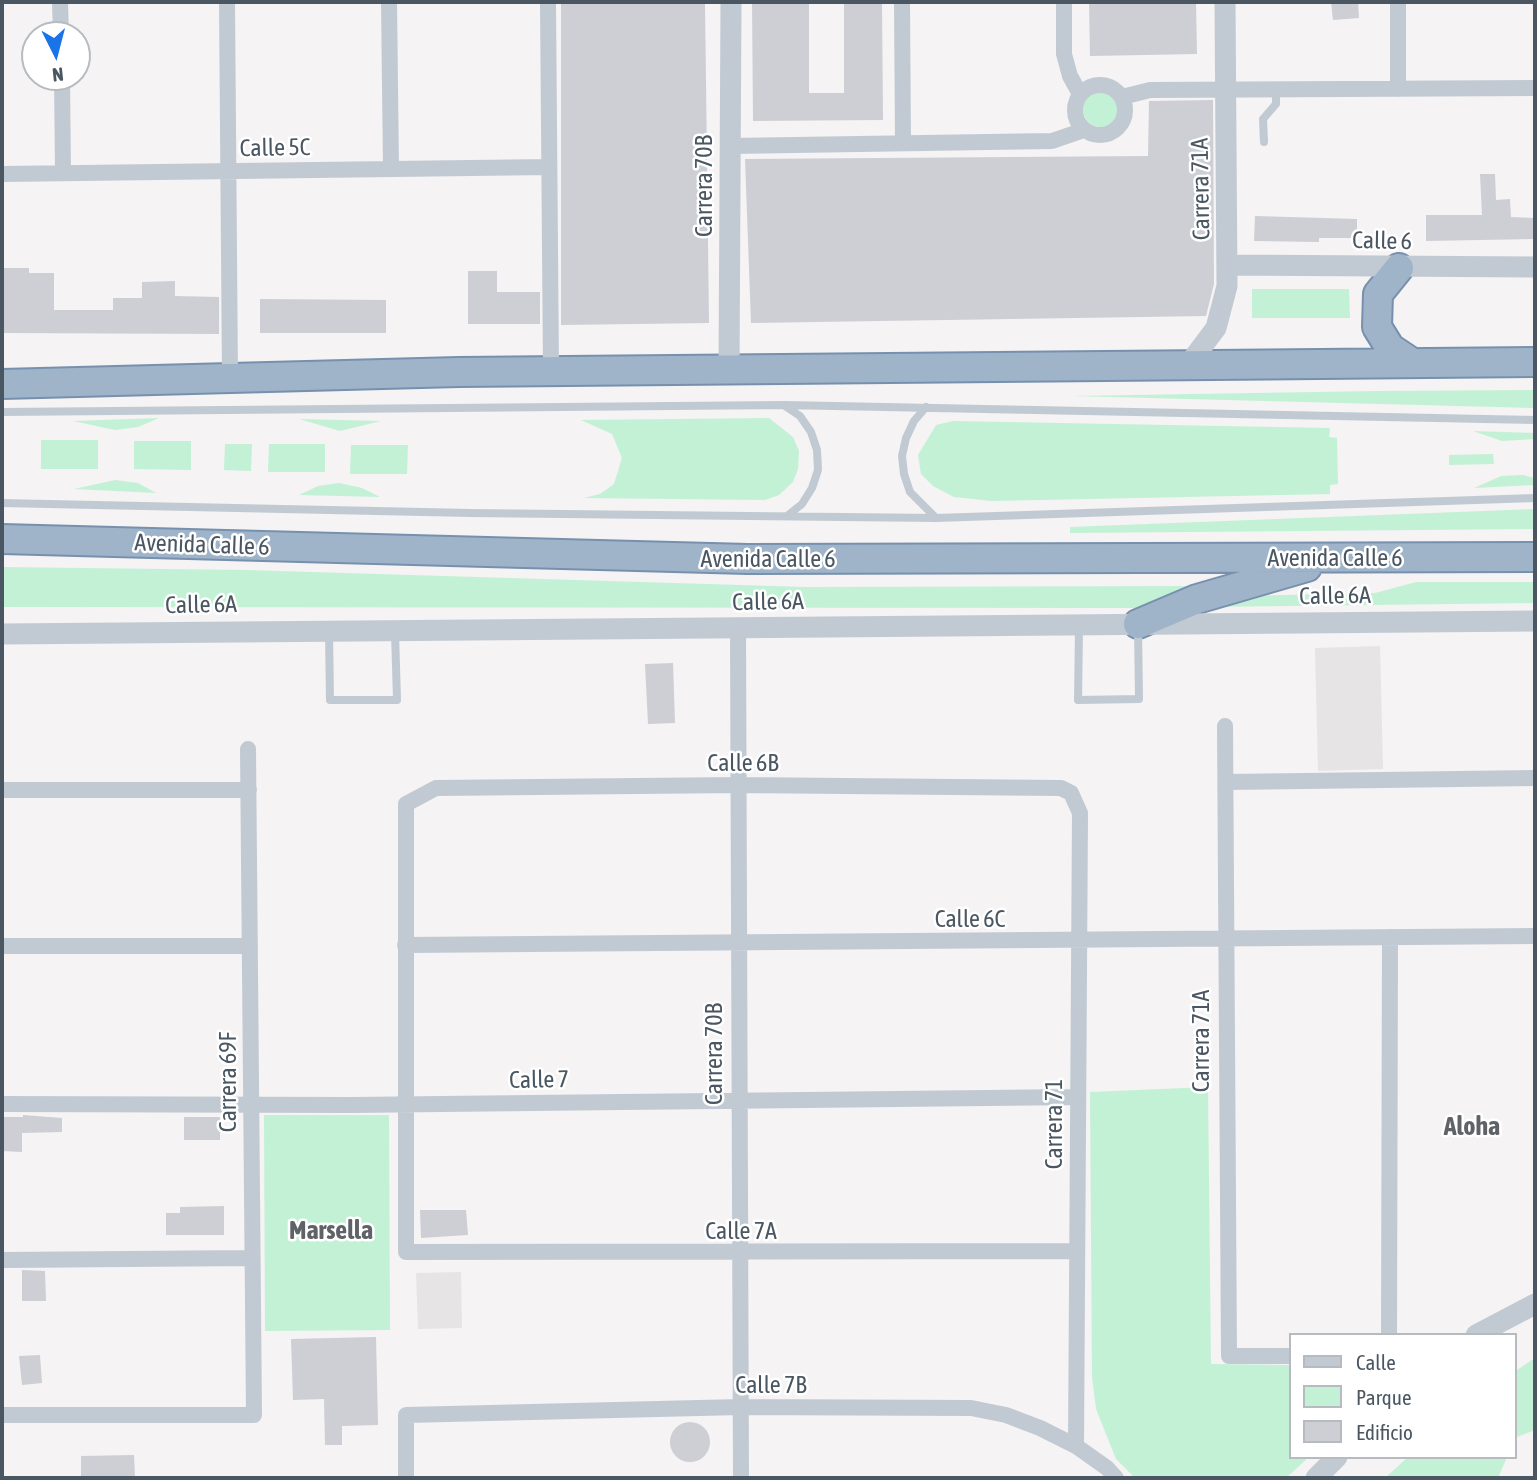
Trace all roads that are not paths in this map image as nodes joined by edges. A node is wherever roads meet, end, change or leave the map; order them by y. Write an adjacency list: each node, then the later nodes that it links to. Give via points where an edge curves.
1 (60, 2): 10 (street)
2 (227, 2): 24 (street)
3 (389, 2): 23 (street)
4 (548, 2): 22 (street)
5 (731, 2): 21 (street, Carrera 70B)
6 (902, 2): 20 (street)
7 (1064, 2): 16 (street, via 1064,54)
8 (1225, 2): 12 (street, Carrera 71A)
9 (1398, 2): 14 (street)
10 (61, 21)
11 (1535, 88): 14 (street)
12 (1226, 89): 13 (street); 17 (street, via 1150,90); 27 (street, Carrera 71A)
13 (1276, 89): 14 (street); 19 (lane, via 1276,104 1263,119)
14 (1398, 89)
15 (62, 91): 25 (street)
16 (1080, 94): 17 (street, via 1101,85 1110,86); 18 (street, via 1075,116)
17 (1122, 97): 18 (street, via 1125,111 1114,131 1098,135)
18 (1084, 130): 20 (street, via 1052,141)
19 (1264, 142)
20 (903, 143): 21 (street)
21 (730, 146): 33 (street, Carrera 70B)
22 (549, 167): 23 (street, Calle 5C); 34 (street)
23 (391, 169): 24 (street, Calle 5C)
24 (228, 171): 25 (street, Calle 5C); 35 (street)
25 (64, 173): 26 (street, Calle 5C)
26 (2, 174)
27 (1228, 265): 29 (street, Calle 6); 32 (street, Carrera 71A, via 1221,318)
28 (1535, 267): 29 (street, Calle 6)
29 (1399, 268): 30 (highway, via 1378,294 1377,327 1390,348)
30 (1411, 362): 31 (highway); 32 (highway)
31 (1535, 362)
32 (1189, 364): 33 (highway)
33 (729, 369): 34 (highway)
34 (551, 371): 35 (highway)
35 (230, 378): 36 (highway)
36 (2, 383)
37 (784, 405): 38 (lane); 39 (lane); 43 (lane, via 800,416 811,432 818,470 802,504)
38 (926, 407): 40 (lane); 44 (lane, via 905,438 903,465 910,492)
39 (2, 412)
40 (1535, 420)
41 (1535, 498): 44 (lane)
42 (2, 503): 43 (lane)
43 (787, 516): 44 (lane)
44 (936, 518)
45 (2, 539): 47 (highway, Avenida Calle 6, via 748,559)
46 (1535, 557): 47 (highway, Avenida Calle 6)
47 (1343, 558): 50 (highway, via 1223,590)
48 (1535, 621): 50 (street, Calle 6A)
49 (1079, 624): 50 (street, Calle 6A); 50 (lane, via 1078,699 1139,699); 52 (street, Calle 6A)
50 (1138, 624)
51 (394, 629): 52 (street, Calle 6A); 53 (street, Calle 6A); 53 (lane, via 397,700 330,700)
52 (738, 629): 59 (street, Carrera 70B)
53 (329, 630): 54 (street, Calle 6A)
54 (2, 634)
55 (1225, 726): 58 (street, Carrera 71A)
56 (248, 749): 61 (street, Carrera 69F)
57 (1535, 778): 58 (street)
58 (1227, 782): 65 (street, Carrera 71A)
59 (738, 785): 62 (street, Calle 6B, via 1061,788); 67 (street, Carrera 70B); 68 (street, Calle 6B, via 436,788 407,804)
60 (2, 790): 61 (street)
61 (249, 790): 70 (street, Carrera 69F)
62 (1077, 802): 66 (street, Carrera 71)
63 (1535, 936): 64 (street, Calle 6C)
64 (1390, 937): 65 (street, Calle 6C); 81 (street)
65 (1227, 939): 66 (street, Calle 6C); 83 (street, Carrera 71A, via 1229,1356)
66 (1077, 941): 67 (street, Calle 6C); 71 (street, Carrera 71)
67 (739, 943): 68 (street, Calle 6C); 72 (street, Carrera 70B)
68 (405, 945): 75 (street)
69 (2, 946): 70 (street)
70 (250, 946): 74 (street, Carrera 69F)
71 (1077, 1097): 72 (street, Calle 7); 76 (street, Carrera 71)
72 (740, 1101): 75 (street, Calle 7); 77 (street, Carrera 70B)
73 (2, 1104): 74 (street, Calle 7)
74 (251, 1105): 75 (street, Calle 7); 78 (street, Carrera 69F)
75 (406, 1105): 77 (street, Calle 7A, via 406,1252)
76 (1077, 1251): 77 (street, Calle 7A); 86 (street, Carrera 71)
77 (741, 1254): 84 (street, Carrera 70B)
78 (253, 1258): 79 (street); 85 (street, Carrera 69F, via 254,1415)
79 (2, 1260)
80 (1535, 1304): 82 (street)
81 (1389, 1333)
82 (1480, 1333)
83 (1288, 1356)
84 (741, 1407): 86 (street, Calle 7B, via 971,1408 1006,1415); 89 (street, Calle 7B, via 406,1415); 90 (street, Carrera 70B)
85 (2, 1415)
86 (1076, 1447): 88 (street, Calle 7B)
87 (1336, 1459): 91 (street)
88 (1107, 1475)
89 (407, 1478)
90 (741, 1478)
91 (1316, 1478)

